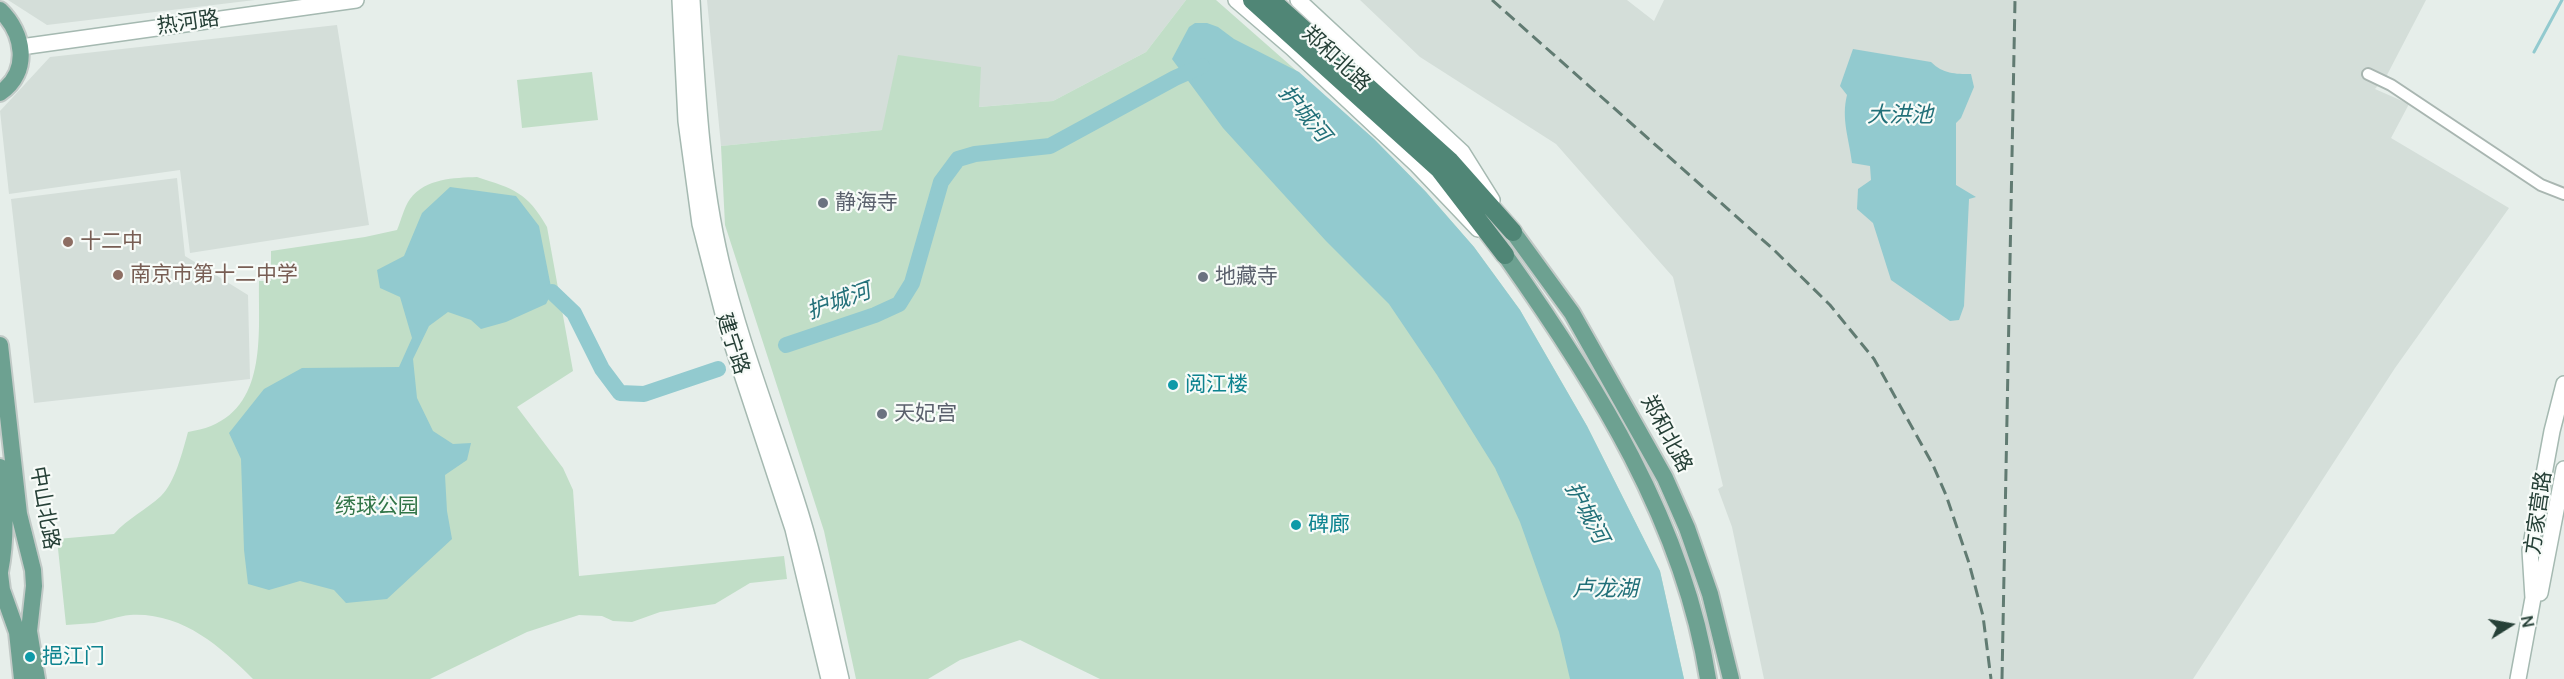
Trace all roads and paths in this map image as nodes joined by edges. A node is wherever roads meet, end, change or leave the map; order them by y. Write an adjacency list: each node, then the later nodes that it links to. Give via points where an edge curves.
1 (356, 0): 9 (main road, 热河路)
2 (680, 0): 22 (main road, 建宁路, via 687,121 700,224 727,329 793,529)
3 (692, 0): 23 (main road, 建宁路, via 699,120 719,252 802,517)
4 (1236, 0): 14 (main road, 郑和北路, via 1417,165)
5 (1252, 0): 14 (highway, 郑和北路, via 1439,169)
6 (1271, 0): 13 (highway, 郑和北路, via 1450,161)
7 (1298, 0): 13 (main road, 郑和北路, via 1461,152)
8 (0, 10): 9 (main road, via 14,26)
9 (21, 46): 11 (main road, via 14,77)
10 (2368, 74): 12 (street, via 2391,85 2541,185)
11 (0, 93)
12 (2564, 194)
13 (1513, 232): 25 (main road, 郑和北路, via 1572,313 1665,478 1710,594)
14 (1505, 255): 24 (main road, 郑和北路, via 1554,324 1648,490 1689,600)
15 (0, 345): 21 (main road, 中山北路, via 19,514 33,570 29,631)
16 (2564, 384): 26 (main road, 方家营路, via 2530,550 2533,598)
17 (0, 466): 19 (main road, 中山北路, via 6,516)
18 (2564, 469): 27 (main road, 方家营路)
19 (0, 573): 20 (main road, 中山北路, via 17,632)
20 (22, 679)
21 (37, 679)
22 (829, 679)
23 (841, 679)
24 (1708, 679)
25 (1731, 679)
26 (2518, 679)
27 (2525, 679)

